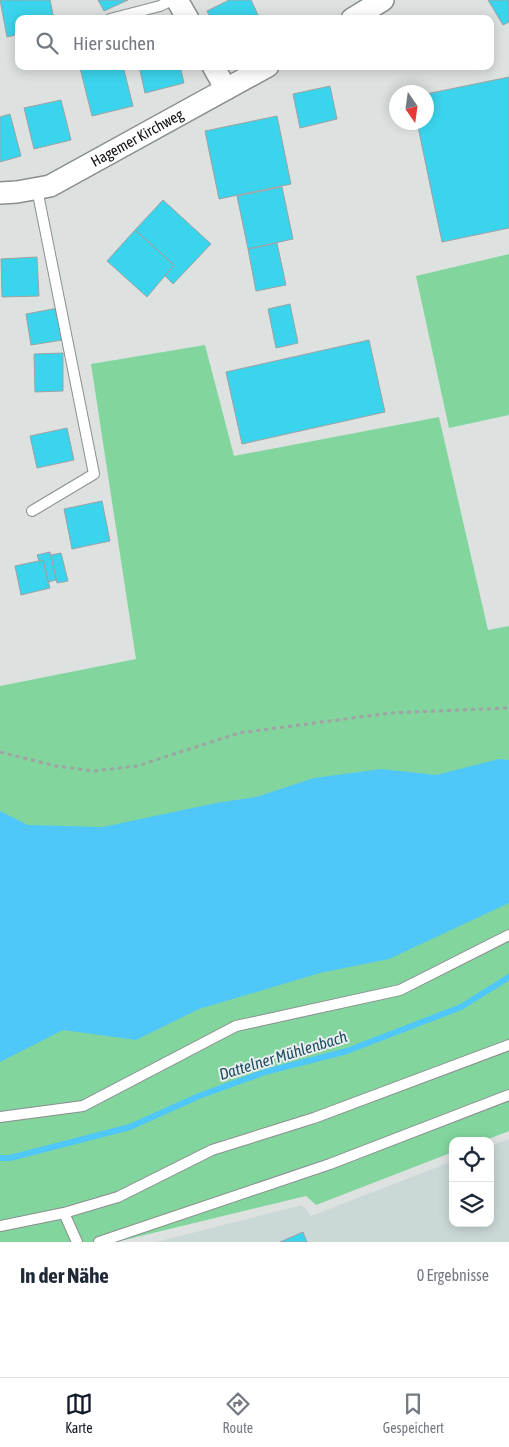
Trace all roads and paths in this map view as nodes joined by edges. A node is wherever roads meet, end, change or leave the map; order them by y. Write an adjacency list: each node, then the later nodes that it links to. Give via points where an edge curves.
1 (172, 0): 4 (lane)
2 (177, 0): 5 (street)
3 (383, 0): 6 (street)
4 (125, 15)
5 (186, 15)
6 (359, 15)
7 (216, 70): 9 (street)
8 (261, 70): 9 (street, Hagemer Kirchweg)
9 (226, 89): 10 (street, Hagemer Kirchweg, via 83,169)
10 (37, 189): 11 (street, Hagemer Kirchweg); 12 (lane, via 94,474)
11 (0, 193)
12 (32, 511)
13 (509, 708): 14 (path, via 390,713 238,733 137,766 94,771 56,766)
14 (0, 752)
15 (509, 935): 18 (lane, via 400,990 236,1026 83,1106)
16 (509, 1045): 19 (lane, via 314,1118 212,1150 118,1196)
17 (509, 1095): 22 (lane, via 330,1164)
18 (0, 1117)
19 (64, 1213): 20 (lane); 21 (lane)
20 (0, 1226)
21 (77, 1242)
22 (99, 1242)

